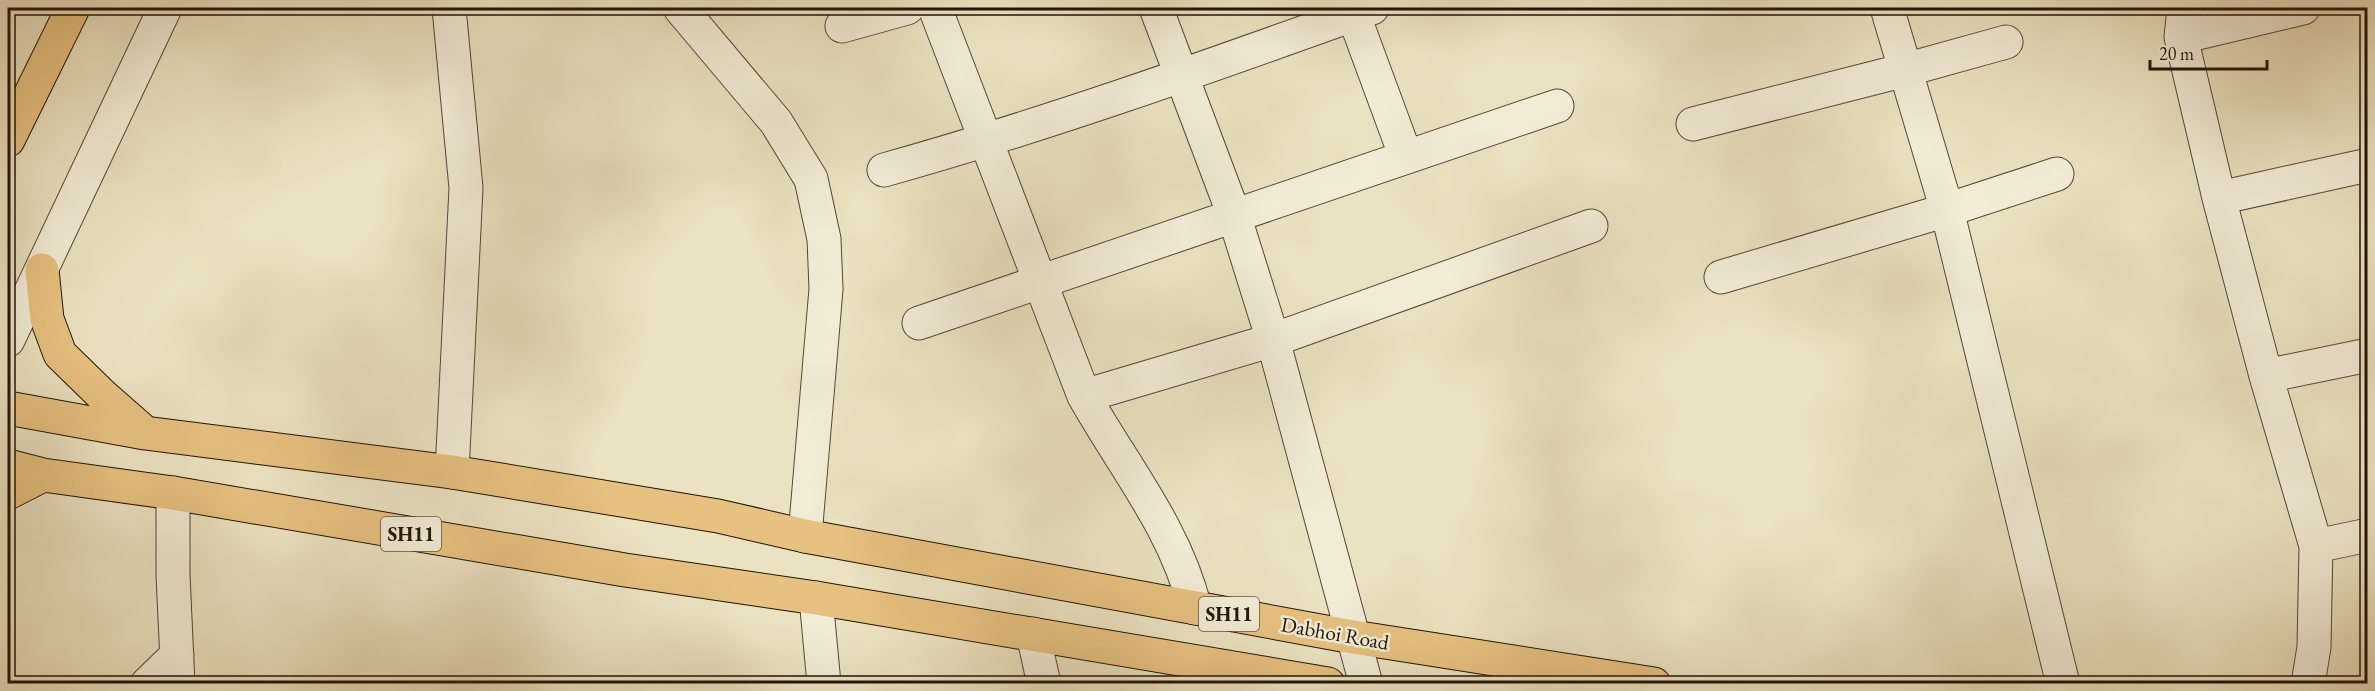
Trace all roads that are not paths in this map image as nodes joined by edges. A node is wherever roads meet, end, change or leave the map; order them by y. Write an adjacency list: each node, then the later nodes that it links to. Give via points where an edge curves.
1 (73, 8): 18 (main road)
2 (165, 8): 28 (street)
3 (449, 8): 40 (street, via 466,188)
4 (680, 8): 45 (street, via 776,122 811,179 824,238 826,289)
5 (907, 8): 12 (street)
6 (935, 8): 19 (street)
7 (1156, 8): 15 (street)
8 (1887, 8): 14 (street)
9 (2303, 8): 11 (street)
10 (1359, 10): 15 (street); 20 (street)
11 (2183, 22): 24 (street)
12 (842, 26)
13 (2006, 42): 14 (street)
14 (1905, 70): 17 (street); 25 (street)
15 (1182, 76): 19 (street); 26 (street)
16 (1557, 106): 20 (street)
17 (1693, 124)
18 (8, 140)
19 (987, 142): 22 (street); 30 (street)
20 (1406, 157): 26 (street)
21 (2367, 165): 24 (street)
22 (884, 170)
23 (2057, 174): 25 (street)
24 (2218, 198): 35 (street)
25 (1947, 210): 29 (street); 58 (street)
26 (1234, 215): 30 (street); 33 (street)
27 (1591, 226): 33 (street)
28 (42, 270): 32 (street); 38 (main road, via 46,319 60,354)
29 (1721, 277)
30 (1040, 283): 31 (street); 36 (street)
31 (920, 323)
32 (8, 340)
33 (1273, 340): 36 (street); 50 (street)
34 (2367, 355): 35 (street)
35 (2266, 376): 46 (street)
36 (1084, 396): 48 (street, via 1172,541 1188,577)
37 (8, 408): 38 (main road, SH11)
38 (145, 433): 40 (main road, SH11)
39 (8, 466): 41 (main road, SH11)
40 (452, 472): 45 (main road, SH11, via 718,516)
41 (43, 475): 42 (main road); 43 (main road, SH11)
42 (8, 493)
43 (173, 493): 47 (main road, SH11, via 625,570); 51 (street)
44 (2367, 535): 46 (street)
45 (805, 536): 48 (main road, Dabhoi Road / SH11)
46 (2316, 546): 59 (street, via 2314,647)
47 (816, 598): 49 (main road, SH11); 53 (street)
48 (1195, 608): 50 (main road, Dabhoi Road / SH11)
49 (1033, 634): 54 (street); 55 (main road, SH11)
50 (1353, 638): 56 (street); 57 (main road, Dabhoi Road / SH11)
51 (177, 669): 52 (street)
52 (147, 684)
53 (824, 684)
54 (1044, 684)
55 (1328, 684)
56 (1366, 684)
57 (1654, 684)
58 (2063, 684)
59 (2308, 684)

